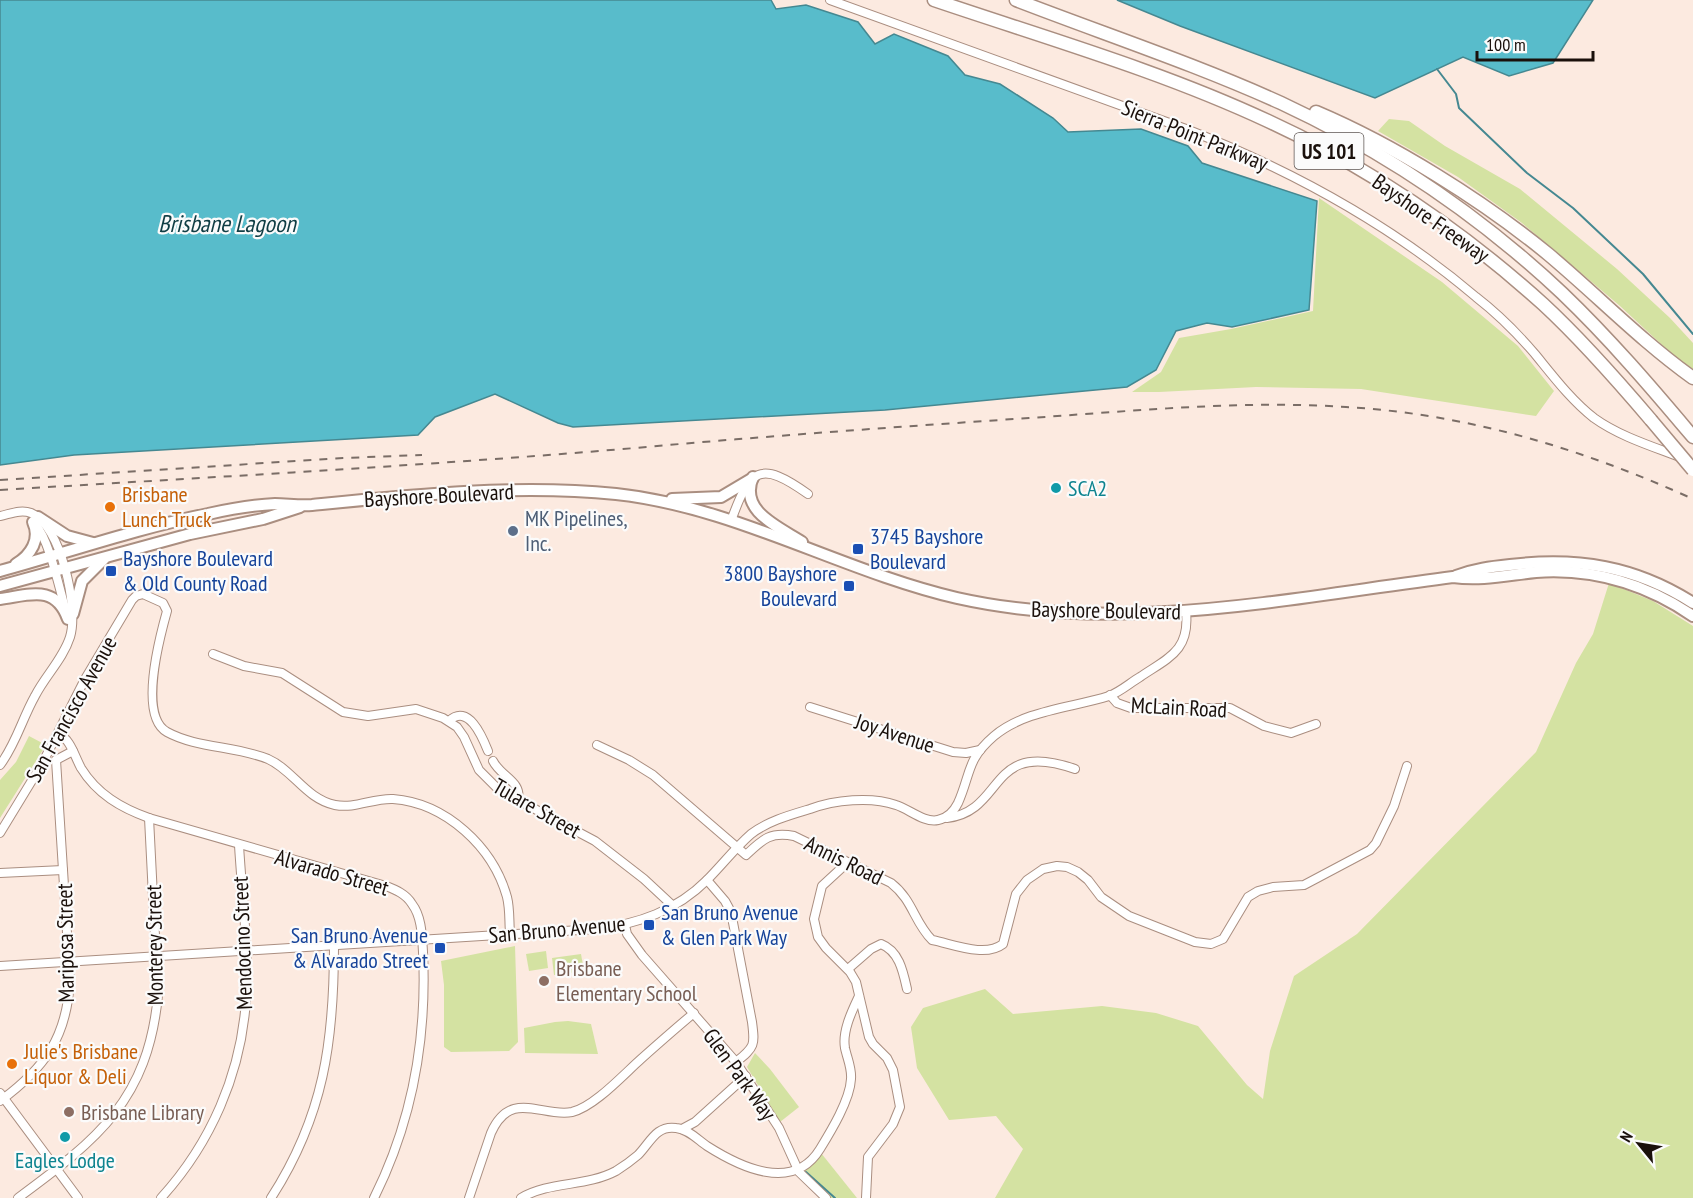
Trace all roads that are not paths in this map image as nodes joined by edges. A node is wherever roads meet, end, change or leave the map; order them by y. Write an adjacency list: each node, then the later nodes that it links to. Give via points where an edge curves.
1 (830, 0): 7 (street, Sierra Point Parkway, via 1224,143 1291,174 1391,233 1459,282 1510,326 1572,398 1598,421)
2 (934, 0): 8 (highway, Bayshore Freeway / US 101, bridge, via 1204,94 1297,135 1355,166 1441,222 1520,284 1584,345)
3 (1016, 0): 4 (highway, Bayshore Freeway / US 101)
4 (1252, 90): 5 (highway, via 1294,103 1369,136 1463,193 1547,253 1637,335); 6 (highway, Bayshore Freeway / US 101, via 1372,151 1484,227 1586,316)
5 (1693, 378)
6 (1693, 437)
7 (1693, 462)
8 (1693, 470)
9 (753, 477): 10 (street, via 775,474); 11 (main road, via 721,497); 15 (street, via 744,488); 17 (main road, via 749,498 756,511)
10 (808, 494)
11 (651, 499): 12 (main road, Bayshore Boulevard, via 520,490); 15 (main road, Bayshore Boulevard)
12 (306, 506): 16 (main road, Bayshore Boulevard, via 260,505 211,513); 19 (main road, Bayshore Boulevard)
13 (0, 516): 14 (street, via 13,513)
14 (35, 519): 16 (main road, via 67,536); 18 (street); 20 (main road, via 31,551)
15 (731, 520): 17 (main road, Bayshore Boulevard)
16 (94, 543): 18 (main road, Bayshore Boulevard)
17 (820, 553): 26 (main road, Bayshore Boulevard, via 916,587 1012,608 1094,615)
18 (55, 556): 20 (main road, Bayshore Boulevard); 21 (street)
19 (106, 557): 21 (main road, Bayshore Boulevard); 28 (main road, via 82,580)
20 (4, 569)
21 (59, 570): 23 (main road, Bayshore Boulevard); 28 (street)
22 (1453, 577): 25 (main road, Bayshore Boulevard, via 1477,569 1527,563 1584,562 1632,573); 26 (main road, Bayshore Boulevard); 27 (main road, Bayshore Boulevard, via 1478,579 1553,572 1596,575 1645,589)
23 (0, 586)
24 (0, 599): 28 (main road, via 51,596)
25 (1693, 603)
26 (1186, 612): 30 (street, via 1186,633 1174,652 1162,664)
27 (1693, 616)
28 (70, 617): 42 (street, via 70,636 63,652 34,696)
29 (213, 654): 32 (street, via 244,666 282,673 343,712 368,716 416,709)
30 (1110, 695): 33 (street, McLain Road, via 1117,703 1131,708 1230,708 1264,726 1291,733); 36 (street, via 1017,722)
31 (810, 706): 36 (street, Joy Avenue, via 952,752)
32 (449, 721): 38 (street, via 459,715 466,717); 45 (street, Tulare Street, via 464,737 479,770 499,790)
33 (1316, 724)
34 (58, 733): 37 (street, Alvarado Street, via 67,739); 39 (street, San Francisco Avenue); 57 (street, San Francisco Avenue, via 132,600 145,594 167,608 153,669 155,717 162,728 271,761 327,803 347,806 394,799 442,814 484,850 507,896)
35 (597, 745): 50 (street, via 653,775)
36 (980, 750): 47 (street, via 969,765 955,809)
37 (73, 751): 40 (street); 46 (street, Alvarado Street, via 98,790 120,806)
38 (488, 751)
39 (46, 755): 40 (street); 48 (street, San Francisco Avenue)
40 (56, 760): 52 (street, Mariposa Street)
41 (493, 761): 45 (street, via 497,770 517,786)
42 (0, 765)
43 (1407, 766): 51 (street, Annis Road, via 1394,806 1370,850 1304,885 1258,891 1248,897 1223,939 1211,944 1195,942 1130,916 1101,897 1078,872 1057,866 1043,869 1021,887 1003,944 996,949 986,951 932,940 901,891 885,879)
44 (1075, 769): 47 (street, via 1045,762 1022,762 999,778 971,811)
45 (518, 800): 55 (street, Tulare Street, via 595,841)
46 (149, 818): 49 (street, Alvarado Street); 61 (street, Monterey Street)
47 (945, 818): 50 (street, San Bruno Avenue, via 930,821 900,806 881,802 825,805 761,828)
48 (0, 833)
49 (239, 845): 58 (street, Alvarado Street, via 402,893 416,908); 60 (street, Mendocino Street)
50 (736, 848): 51 (street, Annis Road, via 746,855 769,836 780,833); 54 (street, San Bruno Avenue)
51 (847, 863): 64 (street, via 822,885 814,920 818,937)
52 (63, 870): 53 (street); 62 (street, Mariposa Street)
53 (0, 873)
54 (707, 880): 55 (street, San Bruno Avenue); 68 (street, via 731,912 755,1040)
55 (672, 906): 56 (street, San Bruno Avenue, via 646,920)
56 (625, 925): 57 (street, San Bruno Avenue); 67 (street, Glen Park Way, via 636,947)
57 (510, 933): 58 (street, San Bruno Avenue)
58 (422, 939): 59 (street, San Bruno Avenue); 78 (street, Alvarado Street, via 423,1016 414,1080 400,1133)
59 (334, 946): 60 (street, San Bruno Avenue); 77 (street, via 333,1015 322,1083 302,1141)
60 (245, 950): 61 (street, San Bruno Avenue); 76 (street, Mendocino Street, via 244,1023 231,1080 201,1145)
61 (158, 956): 62 (street, San Bruno Avenue); 73 (street, Monterey Street, via 156,1013 138,1077 103,1129)
62 (69, 961): 63 (street, San Bruno Avenue); 70 (street, Mariposa Street, via 67,1011 53,1048 38,1068)
63 (0, 966)
64 (848, 969): 65 (street, via 881,944 897,958); 66 (street)
65 (907, 988)
66 (860, 996): 72 (street, via 844,1038 851,1072 848,1095 818,1151); 82 (street, via 869,1037 893,1070 900,1107 893,1124 867,1157)
67 (694, 1012): 68 (street, Glen Park Way); 79 (street, via 579,1109 563,1113 528,1107 504,1115 491,1133)
68 (736, 1062): 69 (street, Glen Park Way)
69 (746, 1076): 71 (street); 72 (street, Glen Park Way, via 779,1128)
70 (1, 1097): 73 (street)
71 (682, 1129): 72 (street, via 747,1167 770,1173); 80 (street, via 668,1128 657,1133 634,1158 609,1174 540,1189)
72 (797, 1169): 81 (street, Glen Park Way)
73 (57, 1170): 74 (street, Monterey Street); 75 (street)
74 (18, 1198)
75 (78, 1198)
76 (161, 1198)
77 (271, 1198)
78 (374, 1198)
79 (469, 1198)
80 (520, 1198)
81 (826, 1198)
82 (866, 1198)

